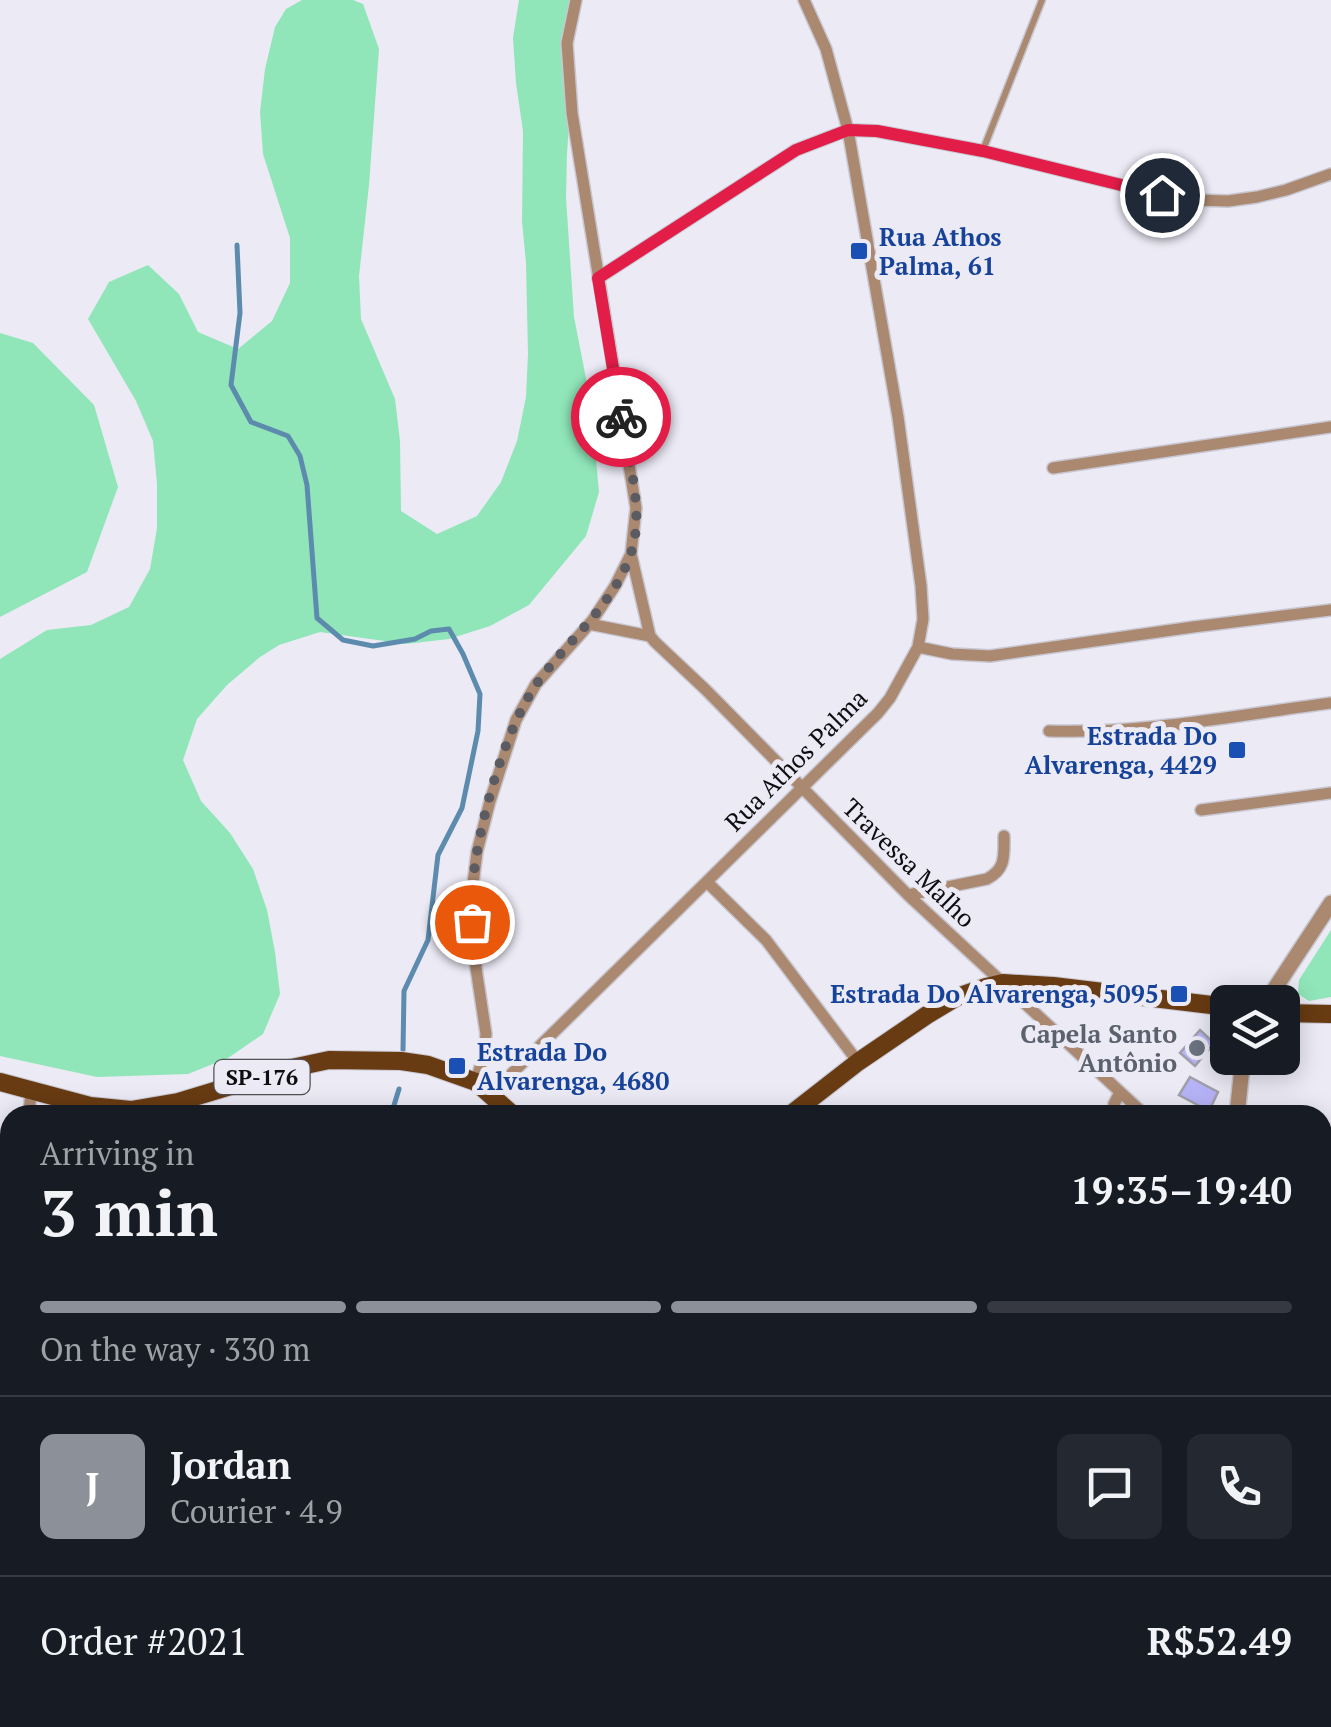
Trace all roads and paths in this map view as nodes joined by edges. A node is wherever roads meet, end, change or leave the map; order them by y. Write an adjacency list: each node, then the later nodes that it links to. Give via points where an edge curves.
1 (576, 0): 7 (street, via 567,43 572,113)
2 (804, 0): 4 (street, Rua Athos Palma, via 826,48)
3 (1042, 0): 5 (lane)
4 (848, 130): 5 (street); 7 (street, via 796,150); 14 (street, Rua Athos Palma, via 906,474 923,619)
5 (983, 151): 6 (street, via 1196,200 1257,197)
6 (1331, 174)
7 (598, 278): 10 (street, via 636,508)
8 (1331, 427): 9 (street)
9 (1053, 468)
10 (631, 554): 12 (street); 13 (street)
11 (1331, 610): 14 (street, via 990,656)
12 (588, 624): 13 (street); 32 (street, via 536,684 516,720 476,852 470,900 486,1034)
13 (650, 636): 17 (street, Travessa Malho)
14 (918, 647): 17 (street, Rua Athos Palma, via 878,713)
15 (1331, 703): 16 (street)
16 (1048, 732)
17 (802, 789): 21 (street, Rua Athos Palma); 22 (street, Travessa Malho)
18 (1331, 793): 19 (street)
19 (1201, 810)
20 (1004, 836): 22 (street, via 1003,865 987,879)
21 (707, 882): 29 (street, via 766,940); 35 (street, Rua Athos Palma)
22 (908, 895): 24 (street, Travessa Malho)
23 (1331, 903): 25 (street)
24 (1003, 983): 26 (main road); 29 (main road, via 958,997); 34 (street, Travessa Malho)
25 (1277, 985)
26 (1210, 1006)
27 (1300, 1013): 28 (main road)
28 (1331, 1014)
29 (858, 1062): 40 (main road)
30 (1242, 1075): 43 (street)
31 (0, 1082): 33 (main road, SP-176)
32 (476, 1082): 35 (main road, SP-176); 38 (main road, SP-176, via 428,1064 330,1060)
33 (30, 1090): 36 (street); 37 (main road, SP-176)
34 (1120, 1092): 41 (street); 42 (street, Travessa Malho)
35 (491, 1094): 39 (main road, SP-176)
36 (29, 1105)
37 (86, 1105)
38 (187, 1105)
39 (503, 1105)
40 (803, 1105)
41 (1114, 1105)
42 (1134, 1105)
43 (1237, 1105)

